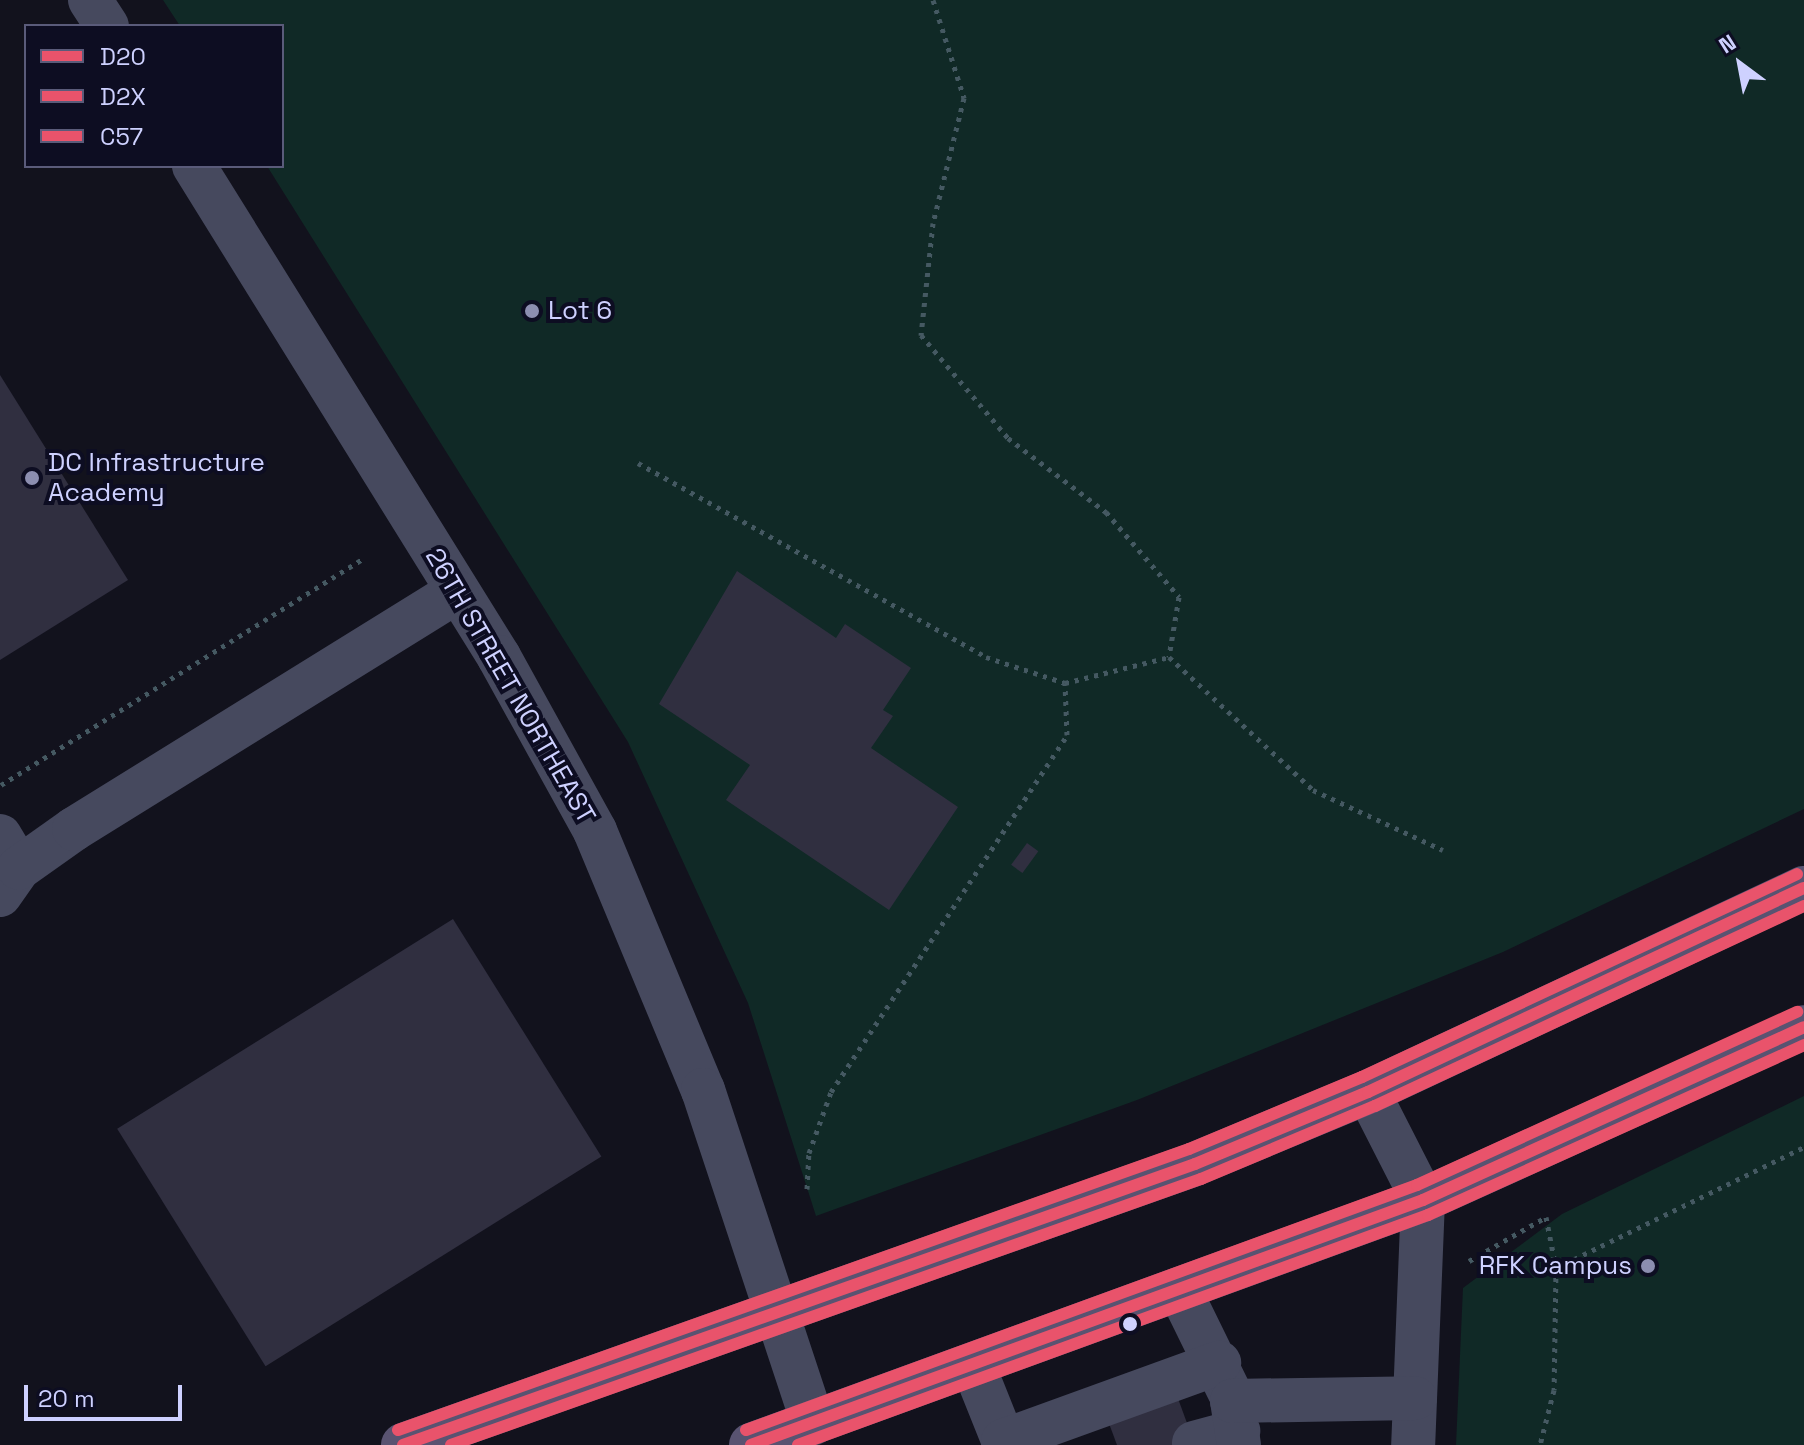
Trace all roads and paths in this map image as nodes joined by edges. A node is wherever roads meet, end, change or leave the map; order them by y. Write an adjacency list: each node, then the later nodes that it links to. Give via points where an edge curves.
1 (90, 0): 3 (street)
2 (933, 0): 8 (path, via 964,98 933,223 921,335 1008,438 1106,512 1179,597)
3 (106, 24)
4 (195, 168): 7 (street, 26TH STREET NORTHEAST)
5 (638, 463): 9 (path, via 986,657)
6 (363, 559): 10 (path)
7 (456, 592): 12 (street); 22 (street, 26TH STREET NORTHEAST, via 553,751 633,914)
8 (1169, 657): 9 (path); 11 (path, via 1313,790)
9 (1065, 683): 17 (path, via 1067,735 831,1092 809,1153)
10 (0, 786)
11 (1443, 850)
12 (6, 866)
13 (1804, 888): 15 (main road)
14 (1804, 1027): 18 (main road)
15 (1368, 1092): 18 (street); 22 (main road, via 1180,1170)
16 (1804, 1147): 20 (path)
17 (807, 1189)
18 (1423, 1200): 21 (main road); 24 (street)
19 (1474, 1259): 20 (path, via 1546,1217)
20 (1556, 1268): 32 (path, via 1554,1390)
21 (1179, 1289): 23 (main road); 25 (street)
22 (781, 1313): 26 (street, 26TH STREET NORTHEAST); 29 (main road)
23 (973, 1365): 26 (main road); 27 (street)
24 (1415, 1398): 25 (street); 31 (street)
25 (1232, 1410): 27 (street); 28 (street)
26 (813, 1423): 30 (main road)
27 (1004, 1443)
28 (1194, 1443)
29 (403, 1445)
30 (751, 1445)
31 (1413, 1445)
32 (1540, 1445)

